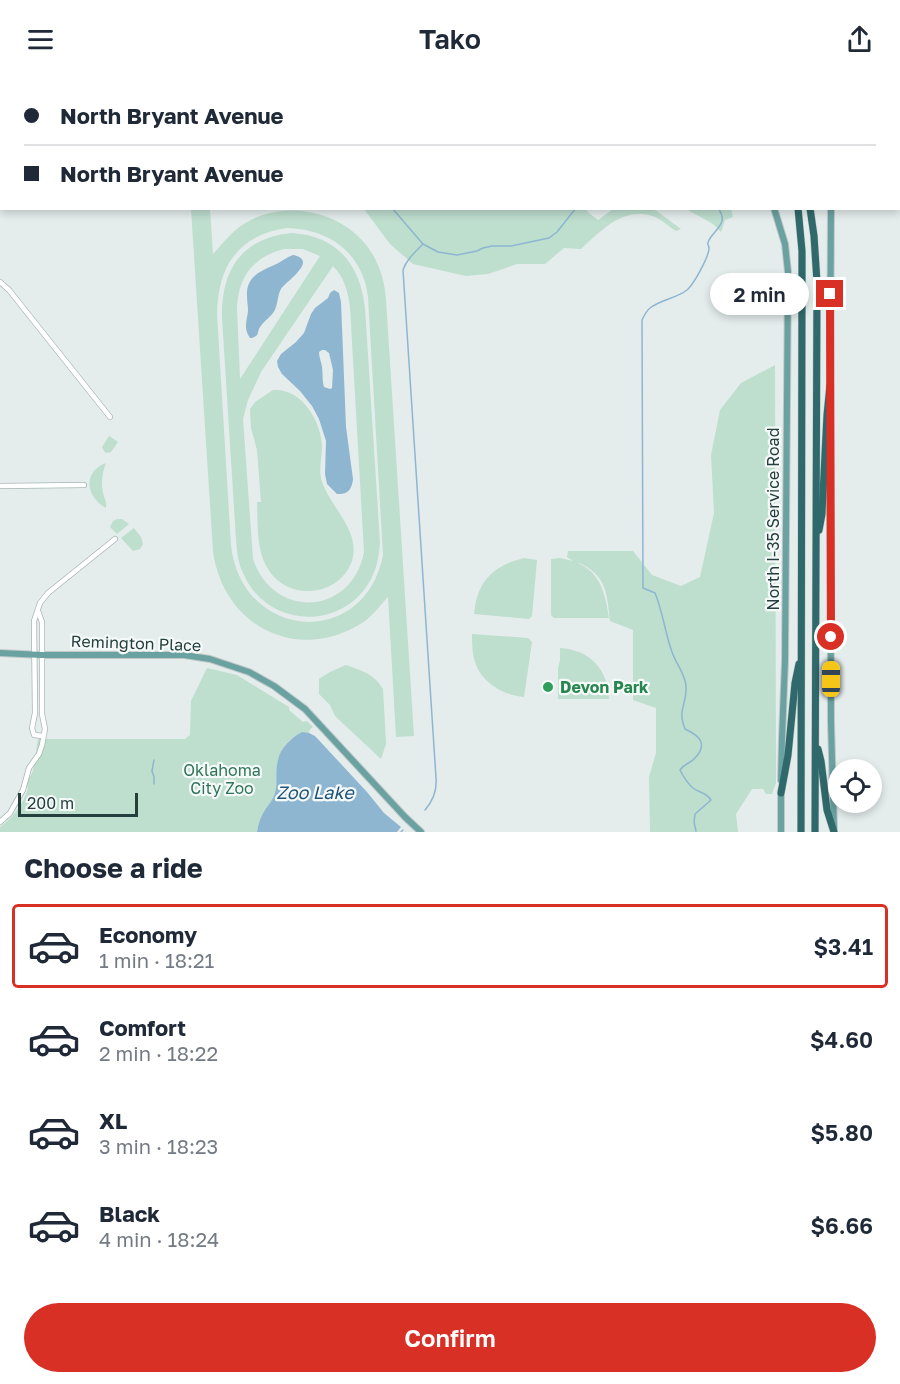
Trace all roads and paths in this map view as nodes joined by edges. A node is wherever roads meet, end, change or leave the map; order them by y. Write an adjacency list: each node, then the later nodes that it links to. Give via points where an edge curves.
1 (775, 210): 17 (main road, North I-35 Service Road, via 785,244 788,273)
2 (798, 210): 12 (highway, via 802,251)
3 (810, 210): 11 (highway, via 817,282)
4 (831, 210): 6 (main road)
5 (0, 282): 7 (street)
6 (830, 385): 11 (highway); 23 (main road)
7 (110, 417)
8 (84, 485): 9 (street)
9 (0, 486)
10 (115, 539): 14 (street, via 44,596 38,611 42,622)
11 (816, 550): 16 (highway)
12 (802, 650): 17 (highway); 21 (highway)
13 (0, 652): 14 (main road, Remington Place)
14 (38, 655): 15 (street); 15 (street, via 32,732); 19 (main road, Remington Place, via 184,655 249,672 305,709)
15 (43, 736): 18 (street, via 23,790)
16 (815, 741): 22 (highway); 23 (highway)
17 (781, 793): 20 (main road, North I-35 Service Road)
18 (0, 822)
19 (421, 832)
20 (781, 832)
21 (801, 832)
22 (815, 832)
23 (834, 832)

